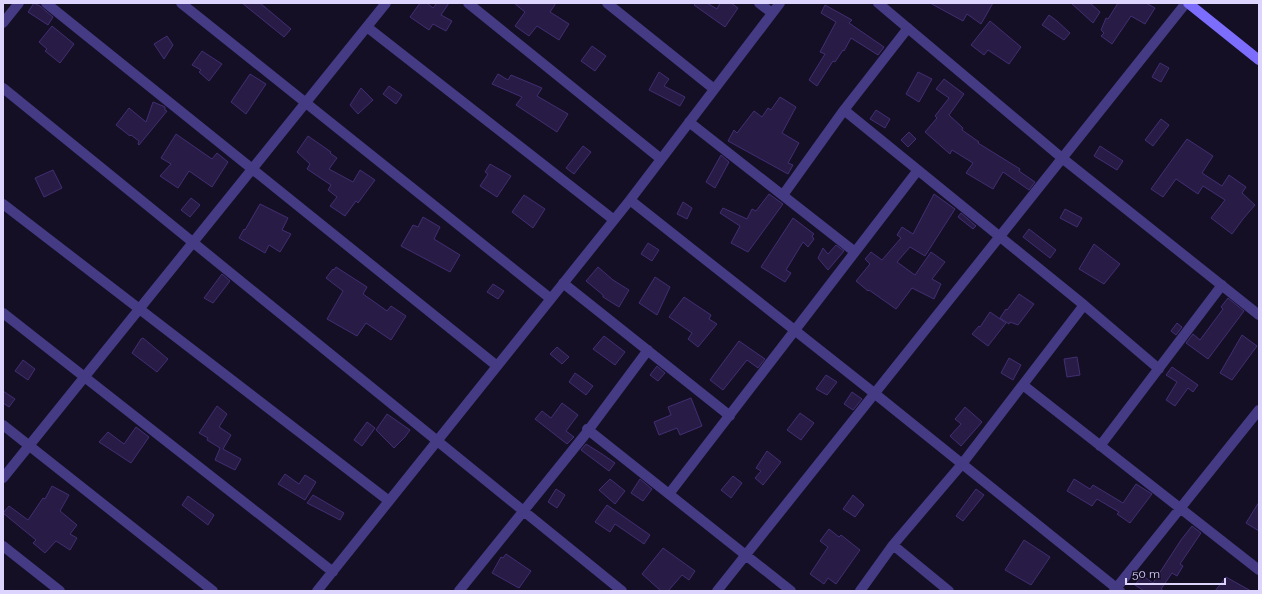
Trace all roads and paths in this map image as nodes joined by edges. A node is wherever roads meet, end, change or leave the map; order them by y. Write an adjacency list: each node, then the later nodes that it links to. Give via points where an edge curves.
1 (19, 3): 12 (street)
2 (46, 3): 23 (street)
3 (181, 3): 18 (street)
4 (386, 3): 13 (street)
5 (468, 3): 22 (street)
6 (607, 3): 17 (street)
7 (759, 3): 11 (street)
8 (780, 3): 11 (street)
9 (878, 3): 14 (street)
10 (1187, 3): 15 (main road); 21 (street)
11 (772, 13): 17 (street)
12 (3, 24)
13 (367, 27): 18 (street); 28 (street)
14 (908, 28): 19 (street); 21 (street)
15 (1259, 60)
16 (3, 88): 30 (street)
17 (714, 89): 20 (street)
18 (306, 103): 23 (street); 34 (street)
19 (844, 110): 24 (street); 25 (street)
20 (689, 122): 22 (street); 25 (street)
21 (1062, 158): 29 (street); 33 (street)
22 (661, 159): 26 (street)
23 (252, 169): 30 (street); 41 (street)
24 (918, 170): 29 (street); 31 (street)
25 (782, 195): 31 (street)
26 (630, 200): 28 (street); 39 (street)
27 (3, 204): 36 (street)
28 (614, 220): 32 (street)
29 (1000, 236): 35 (street); 45 (street)
30 (193, 243): 36 (street); 50 (street)
31 (855, 252): 39 (street)
32 (563, 283): 34 (street); 40 (street)
33 (1222, 285): 38 (street); 42 (street)
34 (551, 299): 41 (street)
35 (1084, 305): 42 (street); 44 (street)
36 (140, 310): 43 (street); 56 (street)
37 (3, 313): 43 (street)
38 (1259, 315)
39 (795, 331): 45 (street); 47 (street)
40 (648, 350): 47 (street); 49 (street)
41 (497, 366): 50 (street)
42 (1159, 368): 52 (street)
43 (85, 377): 51 (street); 63 (street)
44 (1023, 385): 52 (street); 53 (street)
45 (874, 393): 53 (street); 61 (street)
46 (1259, 410): 57 (street)
47 (730, 416): 55 (street)
48 (3, 424): 51 (street)
49 (588, 430): 55 (street); 58 (street)
50 (437, 441): 56 (street); 58 (street)
51 (30, 446): 54 (street); 67 (street)
52 (1100, 446): 57 (street)
53 (962, 464): 59 (street); 65 (street)
54 (3, 478)
55 (669, 494): 61 (street)
56 (389, 501): 63 (street)
57 (1180, 508): 62 (street); 65 (street)
58 (523, 511): 64 (street); 69 (street)
59 (893, 545): 72 (street); 73 (street)
60 (3, 546): 66 (street)
61 (745, 555): 70 (street); 71 (street)
62 (1259, 570)
63 (333, 572): 68 (street)
64 (461, 590)
65 (1117, 590)
66 (60, 591)
67 (213, 591)
68 (317, 591)
69 (622, 591)
70 (717, 591)
71 (791, 591)
72 (860, 591)
73 (949, 591)

